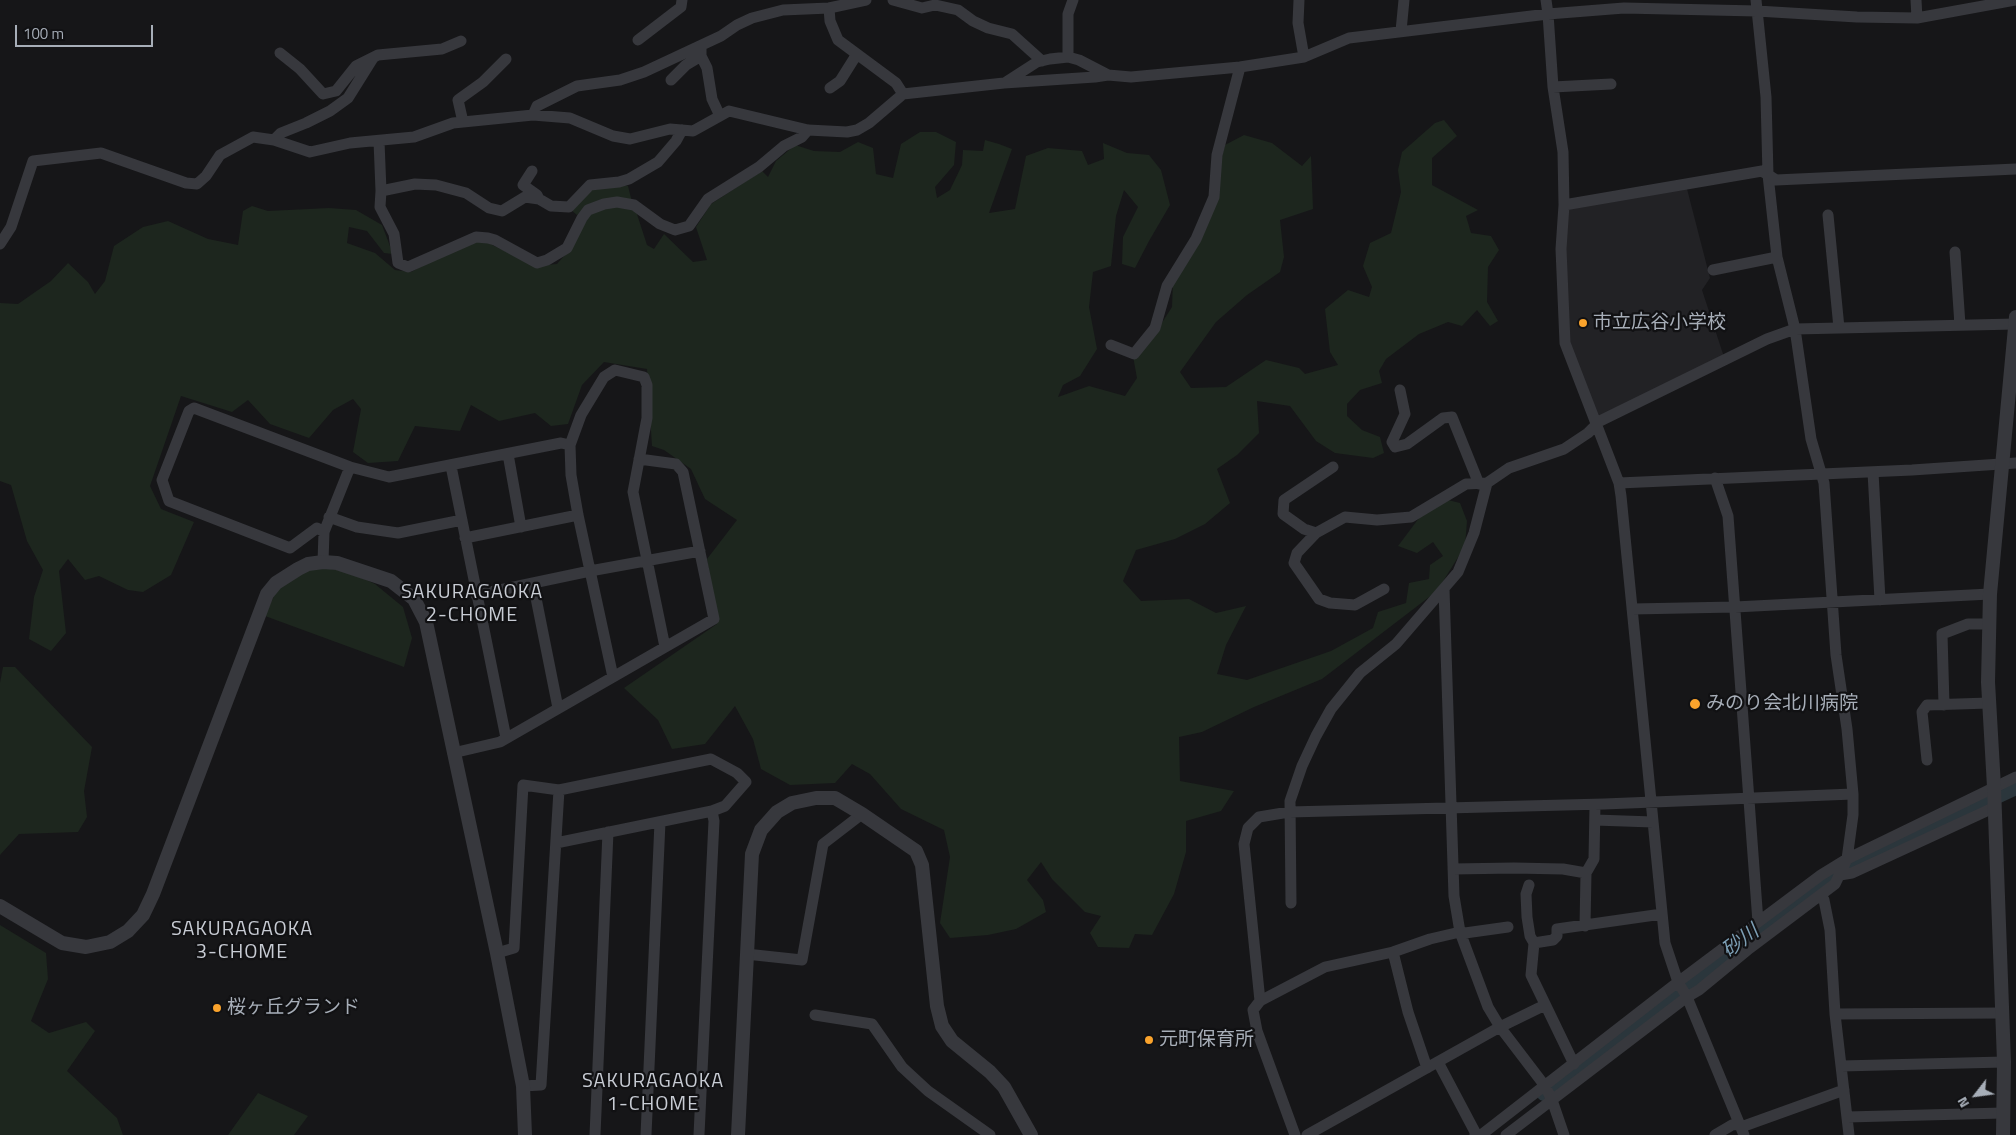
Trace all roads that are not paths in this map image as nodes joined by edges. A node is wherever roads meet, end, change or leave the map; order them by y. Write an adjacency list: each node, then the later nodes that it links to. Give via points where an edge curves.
1 (682, 0): 16 (street, via 681,6)
2 (866, 0): 12 (street)
3 (893, 0): 10 (street, via 922,8)
4 (1073, 0): 21 (street, via 1068,14)
5 (1299, 0): 22 (street, via 1298,24)
6 (1404, 0): 15 (street)
7 (1546, 0): 13 (street)
8 (1916, 0): 14 (street)
9 (2016, 0): 14 (street)
10 (934, 3): 25 (street, via 958,10 988,28 1012,34)
11 (1756, 5): 13 (street, via 1624,8); 14 (street, via 1857,18); 43 (street, via 1766,97)
12 (829, 8): 18 (street, via 783,10 752,18); 20 (street, via 830,21 838,40)
13 (1548, 14): 15 (street); 31 (street)
14 (1916, 18)
15 (1401, 31): 22 (street, via 1349,38)
16 (638, 40)
17 (461, 41): 23 (street, via 442,49 406,51)
18 (701, 51): 28 (street); 34 (street, via 620,80 577,86 537,106); 35 (street, via 712,99)
19 (280, 53): 23 (street, via 323,94 336,90 356,66)
20 (857, 54): 32 (street, via 840,81); 33 (street, via 896,83)
21 (1068, 57): 25 (street); 27 (street)
22 (1304, 57): 26 (street)
23 (373, 58): 39 (street, via 348,98 306,123 280,132)
24 (506, 59): 36 (street, via 484,82 458,100)
25 (1042, 61): 29 (street)
26 (1240, 67): 27 (street, via 1131,77); 57 (street, via 1217,155 1214,197 1196,240 1167,286 1154,328 1134,354)
27 (1108, 74): 29 (street)
28 (671, 80)
29 (1004, 83): 33 (street)
30 (1611, 84): 31 (street)
31 (1553, 87): 46 (street, via 1563,152)
32 (830, 88)
33 (903, 94): 38 (street, via 857,130)
34 (533, 115): 36 (street); 37 (street, via 570,118 612,136 630,139 670,129)
35 (720, 116): 37 (street, via 693,131); 38 (street, via 729,111)
36 (463, 122): 40 (street, via 414,137)
37 (682, 130): 45 (street, via 658,162 629,179 590,185 569,207 551,206)
38 (808, 130): 44 (street, via 759,167 708,199 689,226 676,230 660,224 634,205 617,202 598,205 582,218 567,248 537,263 495,240 476,238 408,267 398,263 394,234 380,207)
39 (274, 140): 40 (street, via 310,152 350,143); 48 (street, via 253,137 220,155 197,184 101,153 33,160 11,227)
40 (379, 141): 44 (street)
41 (2016, 169): 43 (street, via 1776,180)
42 (532, 171): 45 (street, via 523,185)
43 (1768, 175): 46 (street, via 1762,172); 50 (street)
44 (381, 191): 45 (street, via 415,184 436,185 466,193 489,208 502,211 525,197)
45 (539, 199)
46 (1564, 205): 59 (street, via 1561,249 1565,343)
47 (1828, 215): 55 (street)
48 (0, 244)
49 (1955, 252): 54 (street)
50 (1777, 257): 51 (street); 56 (street)
51 (1713, 270)
52 (2016, 317): 53 (street)
53 (2015, 324): 54 (street); 63 (street)
54 (1960, 325): 55 (street)
55 (1839, 328): 56 (street)
56 (1795, 329): 59 (street, via 1767,339); 68 (street, via 1810,439)
57 (1110, 344)
58 (1400, 390): 71 (street, via 1405,414 1392,442 1395,447 1407,444 1443,418 1452,416)
59 (1596, 424): 70 (street); 71 (street, via 1564,449 1509,468)
60 (570, 445): 61 (street, via 561,443); 62 (street, via 581,415 604,377 615,370 644,377 647,385 647,418); 72 (street, via 570,475)
61 (508, 454): 64 (street); 75 (street)
62 (639, 459): 79 (street, via 676,464 683,472); 80 (street, via 633,492)
63 (2009, 463): 67 (street); 86 (street)
64 (451, 466): 65 (street, via 389,478); 74 (street)
65 (350, 467): 73 (street); 76 (street, via 194,408 189,411 162,480 169,502 290,548 317,528)
66 (1333, 467): 77 (street, via 1284,500 1283,514)
67 (1873, 472): 68 (street); 88 (street)
68 (1821, 474): 69 (street); 89 (street)
69 (1715, 478): 70 (street); 90 (street, via 1728,516)
70 (1618, 483): 91 (street)
71 (1483, 484): 77 (street, via 1466,484 1411,516 1377,520 1345,517); 85 (street, via 1474,533 1458,572)
72 (578, 515): 75 (street); 82 (street)
73 (329, 517): 74 (street, via 357,527 398,533); 76 (street)
74 (462, 520): 78 (street)
75 (521, 527): 78 (street)
76 (324, 532): 81 (street)
77 (1316, 534): 84 (street, via 1297,553 1294,563 1320,599 1355,606)
78 (465, 538): 87 (street)
79 (700, 551): 80 (street); 93 (street, via 714,619)
80 (647, 560): 82 (street); 93 (street)
81 (323, 562): 99 (street, via 337,563 391,580 414,599 426,622); 125 (street, via 303,566 276,583 267,594 153,894 143,915 128,931 102,944 62,943)
82 (590, 571): 83 (street); 94 (street)
83 (533, 583): 87 (street); 97 (street)
84 (1384, 590)
85 (1444, 590): 108 (street); 111 (street, via 1396,644 1360,672 1331,709 1302,766)
86 (1990, 594): 88 (street); 92 (street)
87 (476, 595): 98 (street)
88 (1880, 600): 89 (street)
89 (1832, 602): 90 (street); 104 (street)
90 (1735, 607): 91 (street); 105 (street)
91 (1632, 609): 106 (street)
92 (1989, 624): 95 (street); 96 (street, via 1968,624 1942,634)
93 (665, 647): 94 (street)
94 (613, 677): 97 (street)
95 (1989, 703): 96 (street); 102 (street)
96 (1944, 705): 100 (street, via 1927,705 1922,712)
97 (558, 708): 98 (street)
98 (506, 738): 99 (street)
99 (453, 753): 133 (street)
100 (1927, 760)
101 (2016, 777): 102 (street)
102 (1994, 788): 109 (street); 118 (street)
103 (559, 790): 110 (street, via 711,759 737,772 746,782 725,806); 117 (street); 133 (street, via 524,785 514,948)
104 (1853, 794): 105 (street); 118 (street)
105 (1748, 799): 106 (street); 127 (street)
106 (1652, 802): 107 (street); 115 (street)
107 (1595, 804): 108 (street); 113 (street)
108 (1452, 808): 111 (street); 119 (street)
109 (1993, 808): 121 (street, via 1852,873); 139 (street)
110 (712, 811): 114 (street); 157 (street)
111 (1288, 812): 124 (street); 137 (street, via 1259,817 1248,828 1244,844)
112 (862, 814): 134 (street, via 823,844 802,960); 134 (street, via 835,798 816,798 792,803 777,812 761,830 752,854); 160 (street, via 916,851 922,865 942,1026 952,1041 1004,1087)
113 (1595, 820): 115 (street); 120 (street, via 1594,859)
114 (660, 822): 116 (street); 156 (street)
115 (1653, 822): 126 (street)
116 (608, 832): 117 (street); 155 (street)
117 (556, 843): 147 (street, via 541,1085)
118 (1846, 859): 121 (street); 127 (street)
119 (1453, 869): 120 (street, via 1563,869); 130 (street)
120 (1586, 873): 128 (street)
121 (1840, 875): 123 (street, via 1835,884)
122 (1529, 885): 131 (street, via 1527,917)
123 (1820, 895): 136 (street); 141 (street, via 1830,930)
124 (1291, 904)
125 (0, 906)
126 (1662, 914): 128 (street); 135 (street, via 1664,943)
127 (1758, 922): 135 (street)
128 (1585, 926): 131 (street, via 1557,929 1557,936 1552,940)
129 (1508, 927): 130 (street, via 1465,934)
130 (1460, 932): 132 (street); 142 (street, via 1488,1007)
131 (1534, 943): 138 (street, via 1532,975)
132 (1393, 952): 137 (street, via 1325,967); 145 (street, via 1408,1012)
133 (497, 953): 147 (street)
134 (746, 954): 158 (street)
135 (1678, 982): 136 (street); 144 (street)
136 (1687, 997): 150 (street); 153 (street)
137 (1260, 1001): 161 (street, via 1253,1010 1257,1031)
138 (1545, 1005): 142 (street); 144 (street)
139 (2002, 1013): 141 (street); 143 (street)
140 (815, 1014): 159 (street, via 872,1024 902,1067 928,1091)
141 (1835, 1014): 146 (street)
142 (1500, 1027): 145 (street); 148 (street)
143 (2004, 1062): 146 (street); 151 (street)
144 (1574, 1064): 148 (street)
145 (1432, 1065): 162 (street); 163 (street)
146 (1841, 1066): 149 (street)
147 (523, 1086): 154 (street)
148 (1545, 1086): 150 (street); 164 (street)
149 (1844, 1090): 152 (street); 153 (street, via 1744,1126)
150 (1552, 1100): 165 (street); 166 (street)
151 (2003, 1113): 152 (street); 170 (street)
152 (1847, 1117): 169 (street)
153 (1739, 1124): 167 (street); 168 (street)
154 (525, 1135)
155 (594, 1135)
156 (646, 1135)
157 (700, 1135)
158 (738, 1135)
159 (990, 1135)
160 (1031, 1135)
161 (1295, 1135)
162 (1307, 1135)
163 (1475, 1135)
164 (1482, 1135)
165 (1506, 1135)
166 (1564, 1135)
167 (1715, 1135)
168 (1744, 1135)
169 (1849, 1135)
170 (2003, 1135)

